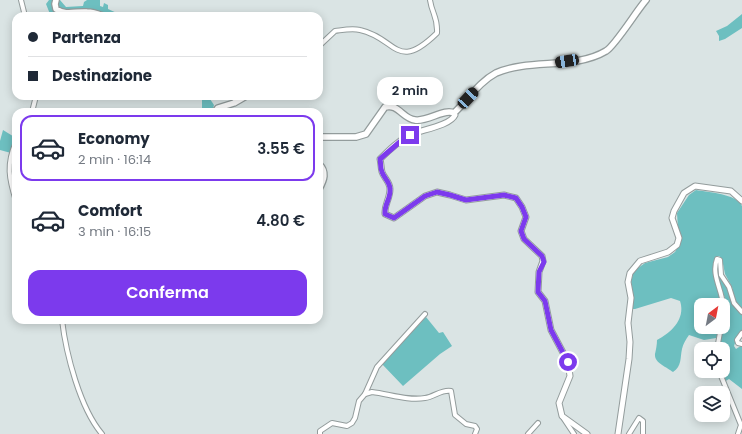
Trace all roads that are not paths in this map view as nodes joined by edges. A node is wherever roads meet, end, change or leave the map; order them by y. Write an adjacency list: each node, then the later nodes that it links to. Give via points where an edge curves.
1 (21, 0): 5 (street)
2 (56, 0): 6 (main road, via 56,9)
3 (430, 0): 7 (street, via 438,21 437,33 415,50 397,50 360,30 335,31)
4 (646, 0): 10 (main road, via 608,50 591,58 520,67 496,74 481,84)
5 (24, 12)
6 (64, 12)
7 (323, 42)
8 (239, 100): 9 (main road)
9 (218, 108)
10 (454, 113): 11 (main road, via 447,112 427,119 413,120 390,105 385,107 366,134 356,138); 23 (street, via 450,121 410,135 380,159 382,173 390,191 389,200 384,208 385,214 394,218 425,196 437,192 466,200 504,195 516,198 526,217 521,231 524,239 542,256 544,262 539,272 538,292 545,301 551,330 568,362 570,376 559,403)
11 (323, 137)
12 (12, 151): 13 (street, via 8,169)
13 (12, 185)
14 (742, 201): 31 (street, via 731,191 695,186 684,193 672,218 679,238 677,245 668,252 640,261 630,273 629,359)
15 (722, 298): 16 (street, via 715,276 717,259 720,260 722,275 734,303)
16 (742, 312)
17 (425, 314): 22 (street, via 377,367)
18 (62, 324): 25 (street, via 80,392 87,410)
19 (742, 333): 20 (street, via 737,340)
20 (742, 344)
21 (722, 378): 34 (street, via 741,425)
22 (365, 394): 26 (street, via 359,401 352,423 347,426 332,423 320,431); 27 (street, via 372,392 416,399 451,391 455,415 466,424 474,426 477,429)
23 (562, 416): 29 (street); 30 (street)
24 (538, 423): 28 (street)
25 (102, 434)
26 (320, 434)
27 (475, 434)
28 (528, 434)
29 (574, 434)
30 (587, 434)
31 (618, 434)
32 (630, 434): 33 (street, via 639,418 643,421)
33 (643, 434)
34 (738, 434)

